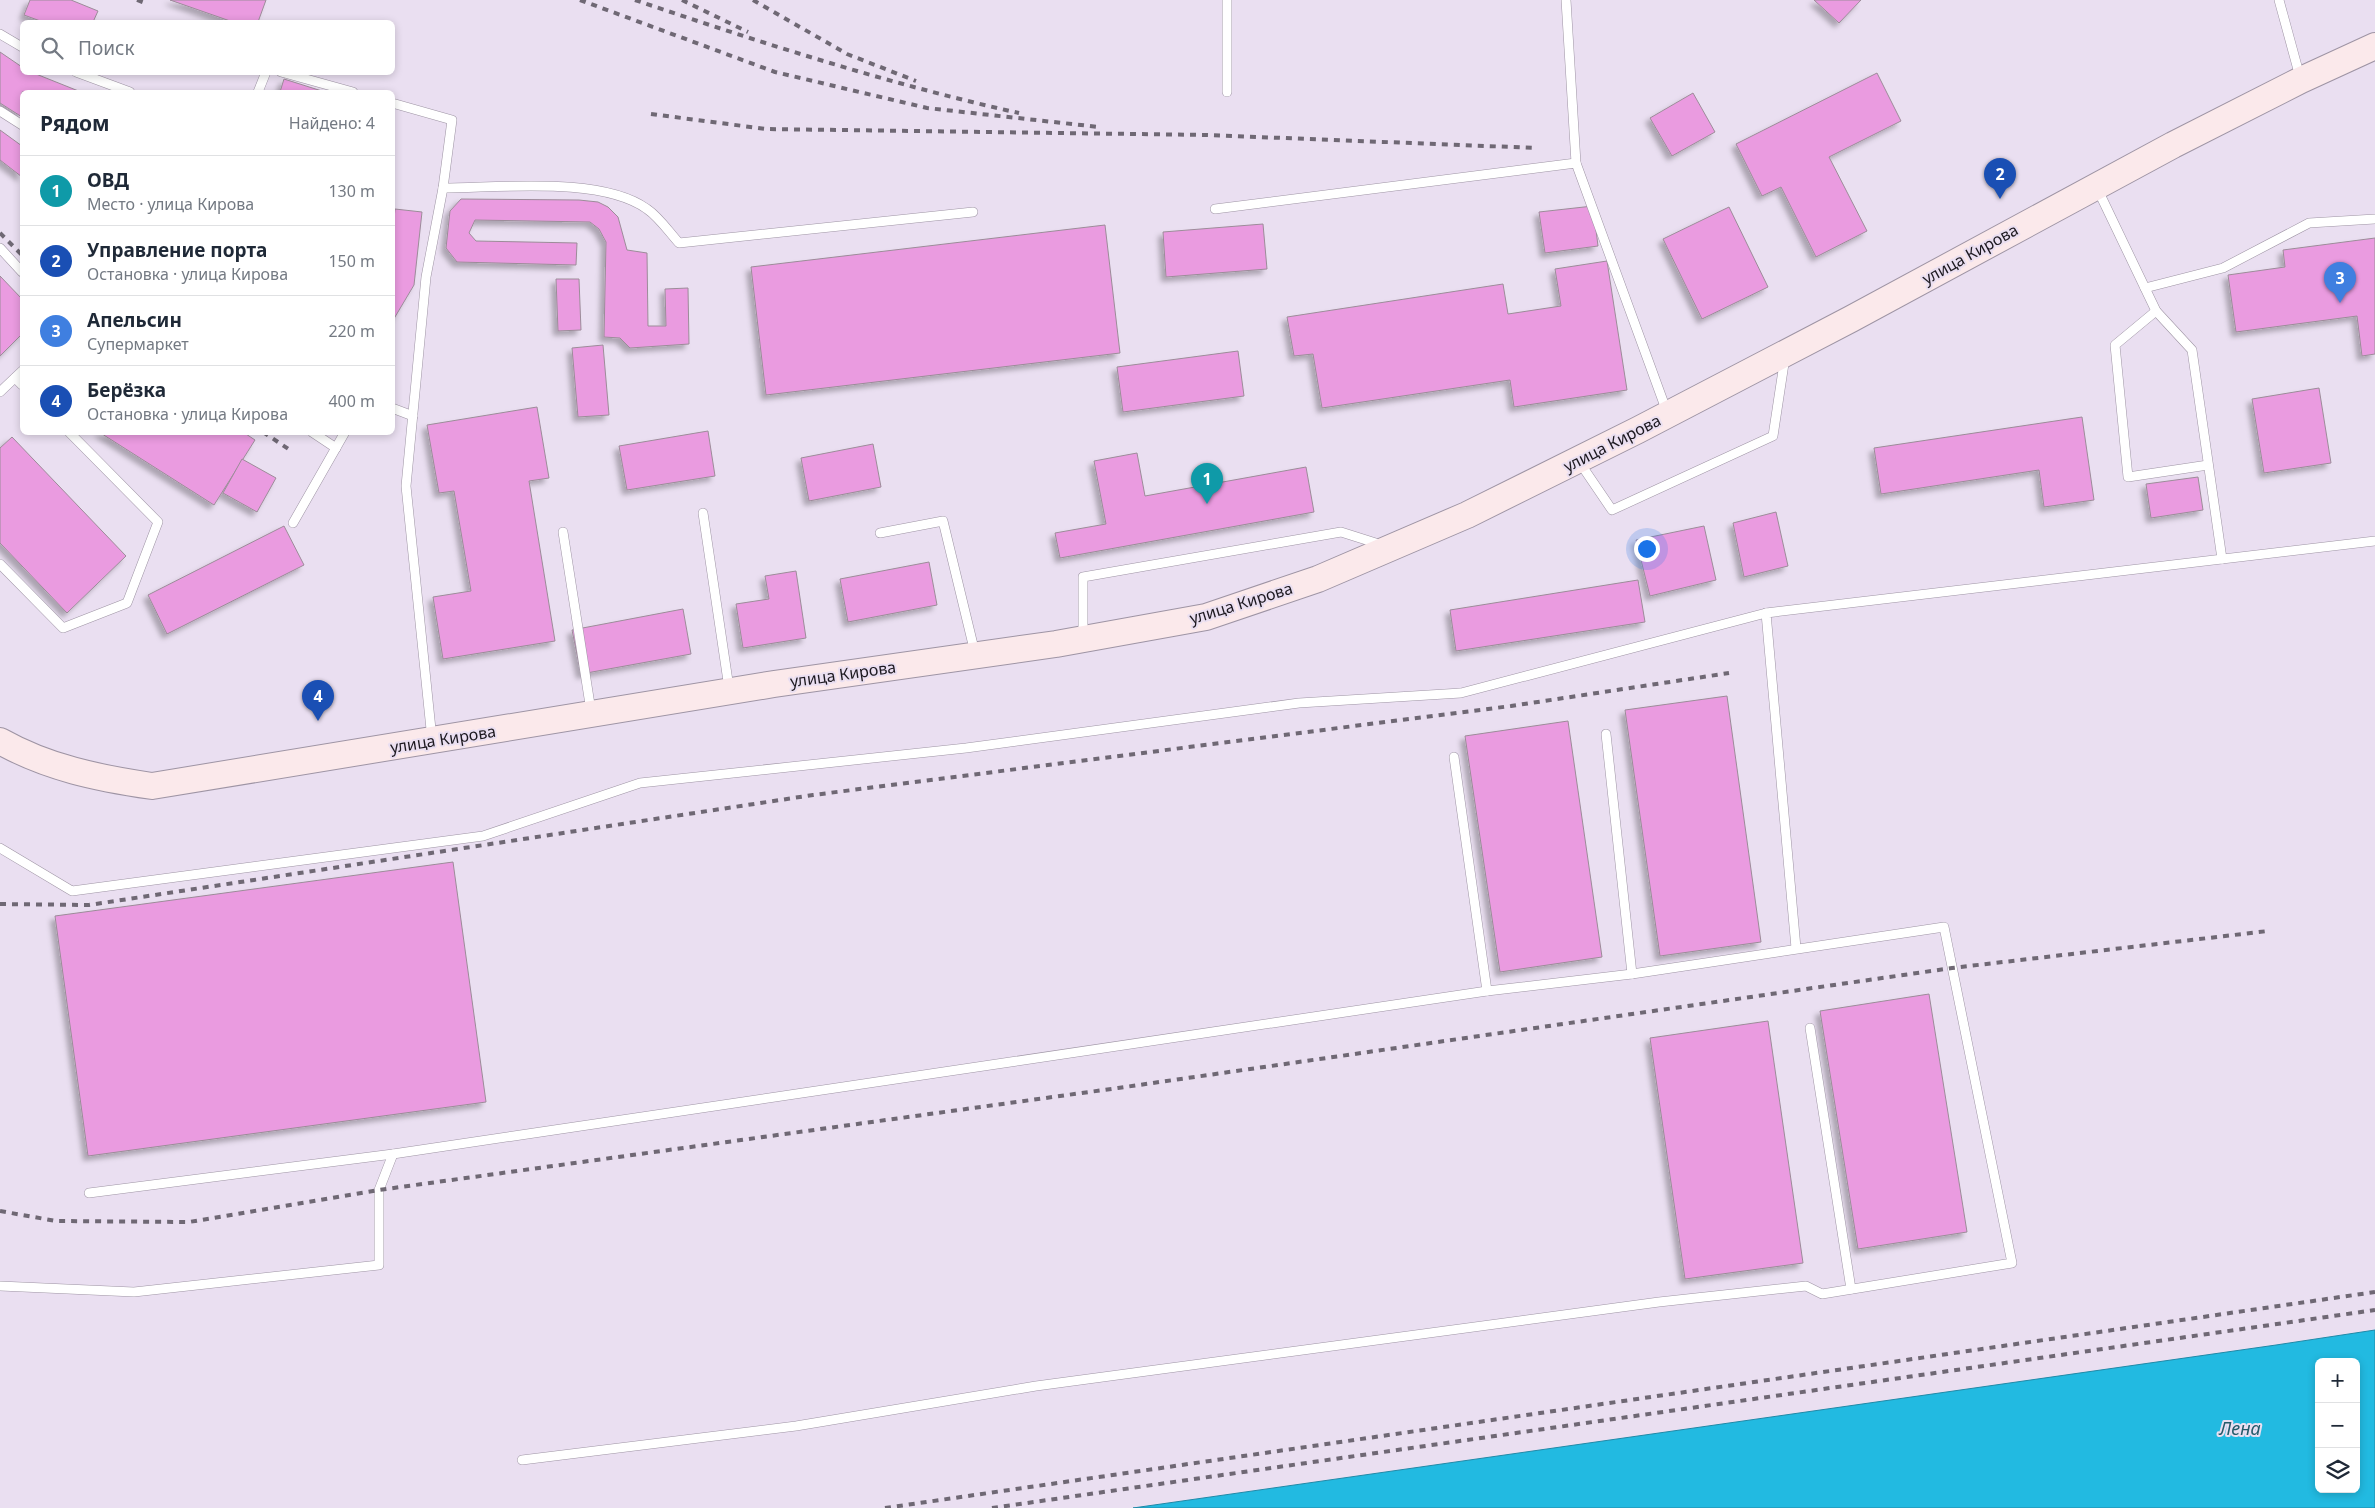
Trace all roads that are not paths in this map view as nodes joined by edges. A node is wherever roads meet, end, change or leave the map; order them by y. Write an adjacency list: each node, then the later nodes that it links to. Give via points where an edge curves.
1 (1227, 0): 14 (lane)
2 (1566, 0): 18 (lane)
3 (2279, 0): 10 (lane)
4 (0, 34): 5 (lane)
5 (20, 46)
6 (2375, 46): 10 (main road, улица Кирова)
7 (84, 75): 11 (lane)
8 (265, 75): 12 (lane)
9 (292, 75): 13 (lane)
10 (2301, 80): 19 (main road, улица Кирова)
11 (125, 90)
12 (259, 90)
13 (346, 90)
14 (1227, 92)
15 (395, 104): 20 (lane, via 452,120)
16 (0, 111): 17 (lane)
17 (20, 124)
18 (1576, 163): 21 (lane); 34 (lane)
19 (2096, 186): 26 (lane); 28 (main road, улица Кирова)
20 (443, 188): 22 (lane, via 586,187 623,196 648,209 679,243); 35 (lane, via 426,276)
21 (1215, 209)
22 (973, 212)
23 (2375, 219): 26 (lane, via 2309,223 2223,268)
24 (0, 248): 25 (lane)
25 (20, 270)
26 (2145, 288): 27 (lane)
27 (2156, 311): 41 (lane, via 2192,350); 41 (lane, via 2115,345 2128,477)
28 (1786, 353): 34 (main road, улица Кирова); 40 (lane, via 1773,436 1612,510)
29 (20, 373): 30 (lane)
30 (15, 378): 31 (lane); 32 (lane)
31 (20, 383)
32 (0, 392)
33 (395, 409): 35 (lane)
34 (1668, 415): 40 (main road, улица Кирова)
35 (413, 416): 56 (lane, via 406,486)
36 (72, 435): 49 (lane, via 158,522 127,603 63,628)
37 (316, 435): 39 (lane)
38 (342, 435): 39 (lane)
39 (336, 448): 43 (lane)
40 (1578, 460): 47 (main road, улица Кирова, via 1468,516)
41 (2208, 465): 48 (lane)
42 (703, 513): 53 (lane)
43 (293, 523)
44 (563, 532): 54 (lane)
45 (880, 533): 52 (lane, via 943,521)
46 (2375, 541): 48 (lane)
47 (1390, 548): 51 (main road, улица Кирова, via 1318,579 1206,617); 51 (lane, via 1341,532 1082,577)
48 (2222, 559): 50 (lane)
49 (0, 564)
50 (1766, 613): 59 (lane, via 1461,693 1299,703 966,748 640,783 483,836 72,891); 60 (lane)
51 (1083, 639): 52 (main road, улица Кирова)
52 (976, 655): 53 (main road, улица Кирова)
53 (730, 691): 54 (main road, улица Кирова)
54 (591, 714): 56 (main road, улица Кирова)
55 (1606, 734): 61 (lane)
56 (432, 740): 57 (main road, улица Кирова, via 152,786 92,777)
57 (0, 741)
58 (1454, 757): 62 (lane)
59 (0, 848)
60 (1796, 948): 61 (lane); 67 (lane, via 1944,928 2012,1263)
61 (1632, 974): 62 (lane)
62 (1487, 991): 64 (lane)
63 (1810, 1028): 67 (lane)
64 (392, 1154): 65 (lane); 66 (lane, via 379,1190 379,1265 134,1292)
65 (89, 1193)
66 (0, 1286)
67 (1850, 1289): 68 (lane, via 1822,1294 1806,1286 1659,1302 1036,1386 796,1426)
68 (522, 1460)

